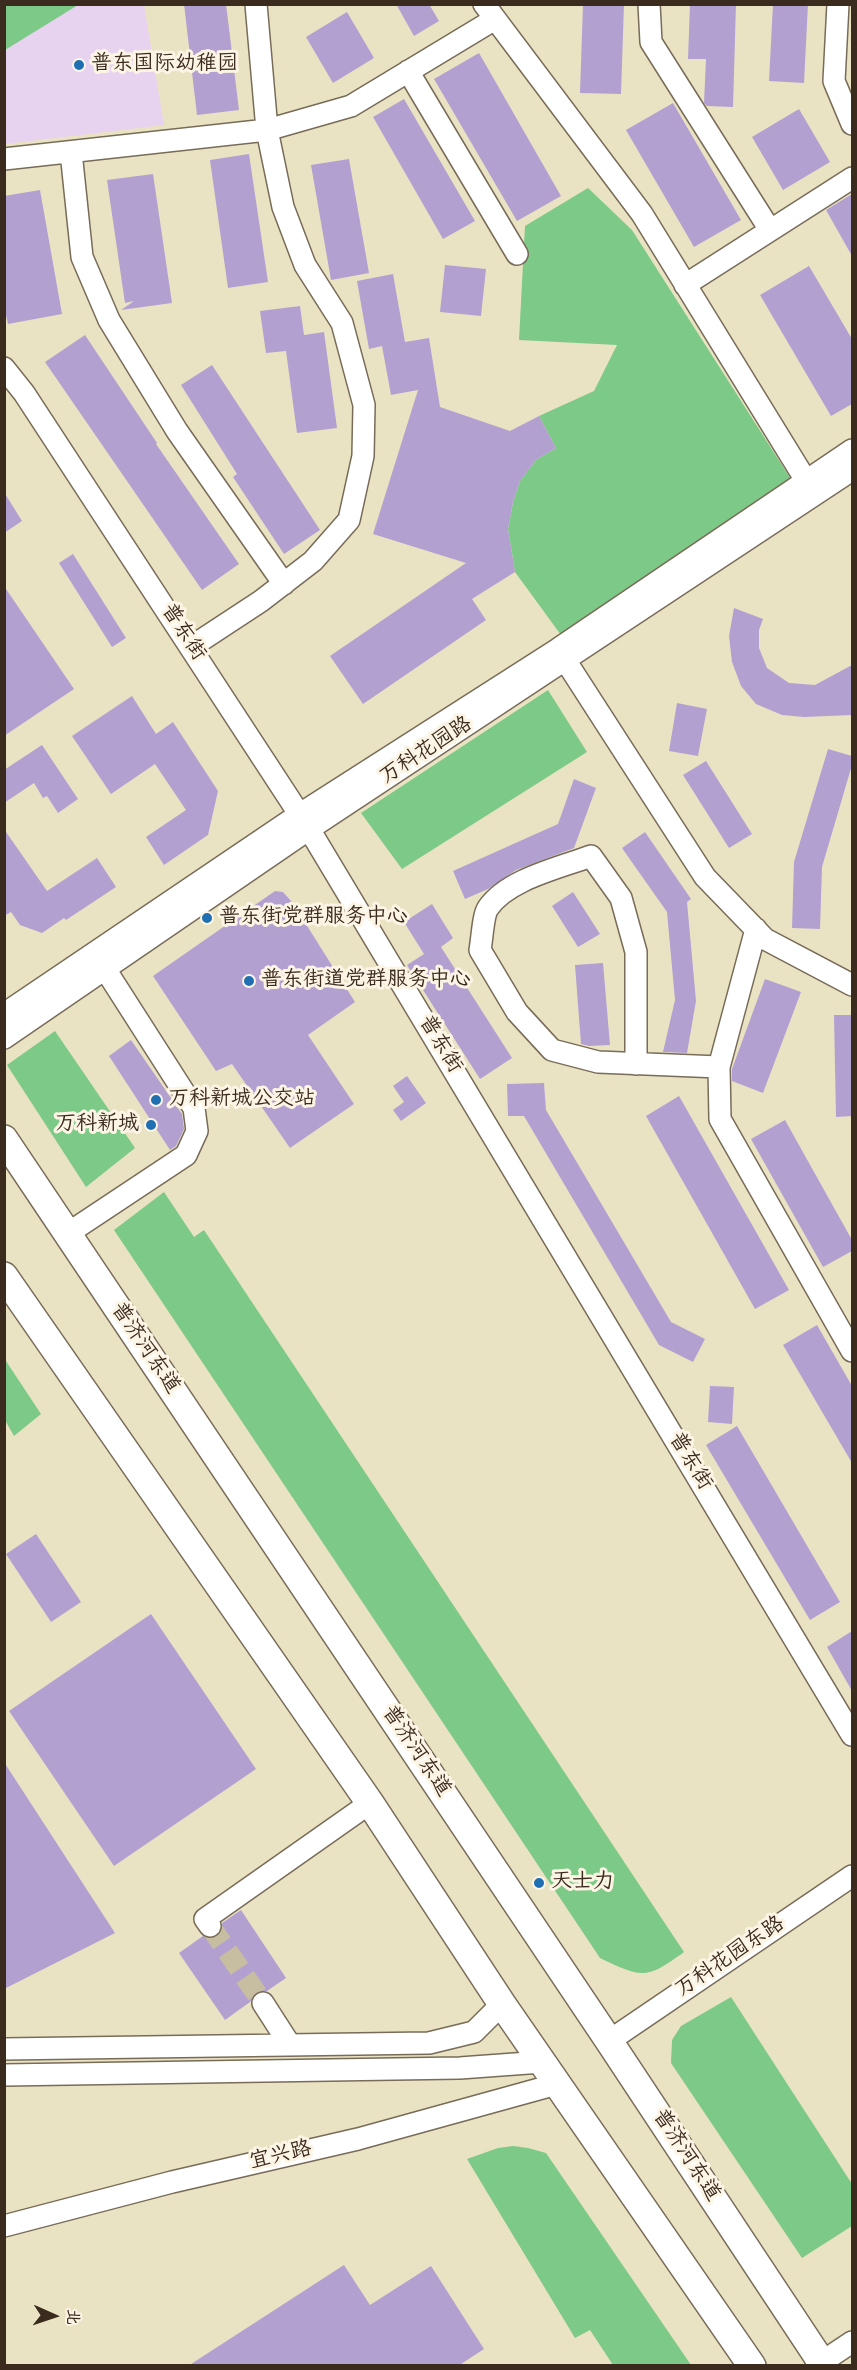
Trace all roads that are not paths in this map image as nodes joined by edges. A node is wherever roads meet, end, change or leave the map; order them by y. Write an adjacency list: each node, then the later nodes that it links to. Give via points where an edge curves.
1 (256, 4): 7 (street)
2 (649, 4): 11 (street, via 651,42)
3 (838, 4): 6 (street, via 834,81)
4 (489, 12): 5 (street); 13 (street, via 642,214)
5 (408, 71): 7 (street, via 351,106); 12 (street)
6 (852, 124)
7 (267, 130): 8 (street); 18 (street, via 283,207 305,265 342,323 364,405 363,456 349,520 313,561)
8 (71, 152): 9 (street); 18 (street, via 82,257 108,320 177,431)
9 (4, 159)
10 (852, 178): 11 (street)
11 (770, 230): 13 (street)
12 (517, 254)
13 (685, 285): 17 (street)
14 (4, 368): 19 (street, 普东街)
15 (852, 450): 17 (street, 万科花园路)
16 (852, 470): 17 (street, 万科花园路)
17 (811, 488): 20 (street, 万科花园路)
18 (284, 584): 19 (street)
19 (191, 647): 21 (street, 普东街)
20 (561, 655): 21 (street, 万科花园路); 22 (street, via 705,877)
21 (304, 821): 23 (street, 万科花园路); 33 (street, 普东街)
22 (756, 929): 24 (street, via 765,939); 28 (street)
23 (100, 960): 25 (street, 万科花园路); 26 (street, 万科花园路); 30 (street, via 194,1108 196,1131 186,1155)
24 (852, 985)
25 (4, 1014)
26 (4, 1038)
27 (636, 1064): 27 (street, via 598,1062 552,1050 517,1012 480,950 487,909 509,889 537,874 591,856 621,898 636,952); 28 (street)
28 (719, 1067): 32 (street, via 720,1119)
29 (4, 1139): 30 (main road, 普济河东道)
30 (67, 1234): 39 (main road, 普济河东道)
31 (4, 1276): 34 (main road)
32 (852, 1351)
33 (852, 1735)
34 (370, 1803): 36 (street, via 205,1919); 38 (main road)
35 (852, 1876): 39 (street, 万科花园东路)
36 (210, 1926)
37 (263, 2003): 40 (street)
38 (502, 2004): 40 (street, via 474,2032 429,2043); 42 (main road)
39 (609, 2041): 47 (main road, 普济河东道)
40 (290, 2045): 41 (street)
41 (4, 2049)
42 (542, 2062): 43 (street, via 448,2068); 44 (main road)
43 (4, 2075)
44 (557, 2084): 45 (street, 宜兴路, via 358,2139); 48 (main road)
45 (4, 2226)
46 (852, 2342): 47 (street)
47 (820, 2364)
48 (752, 2366)

